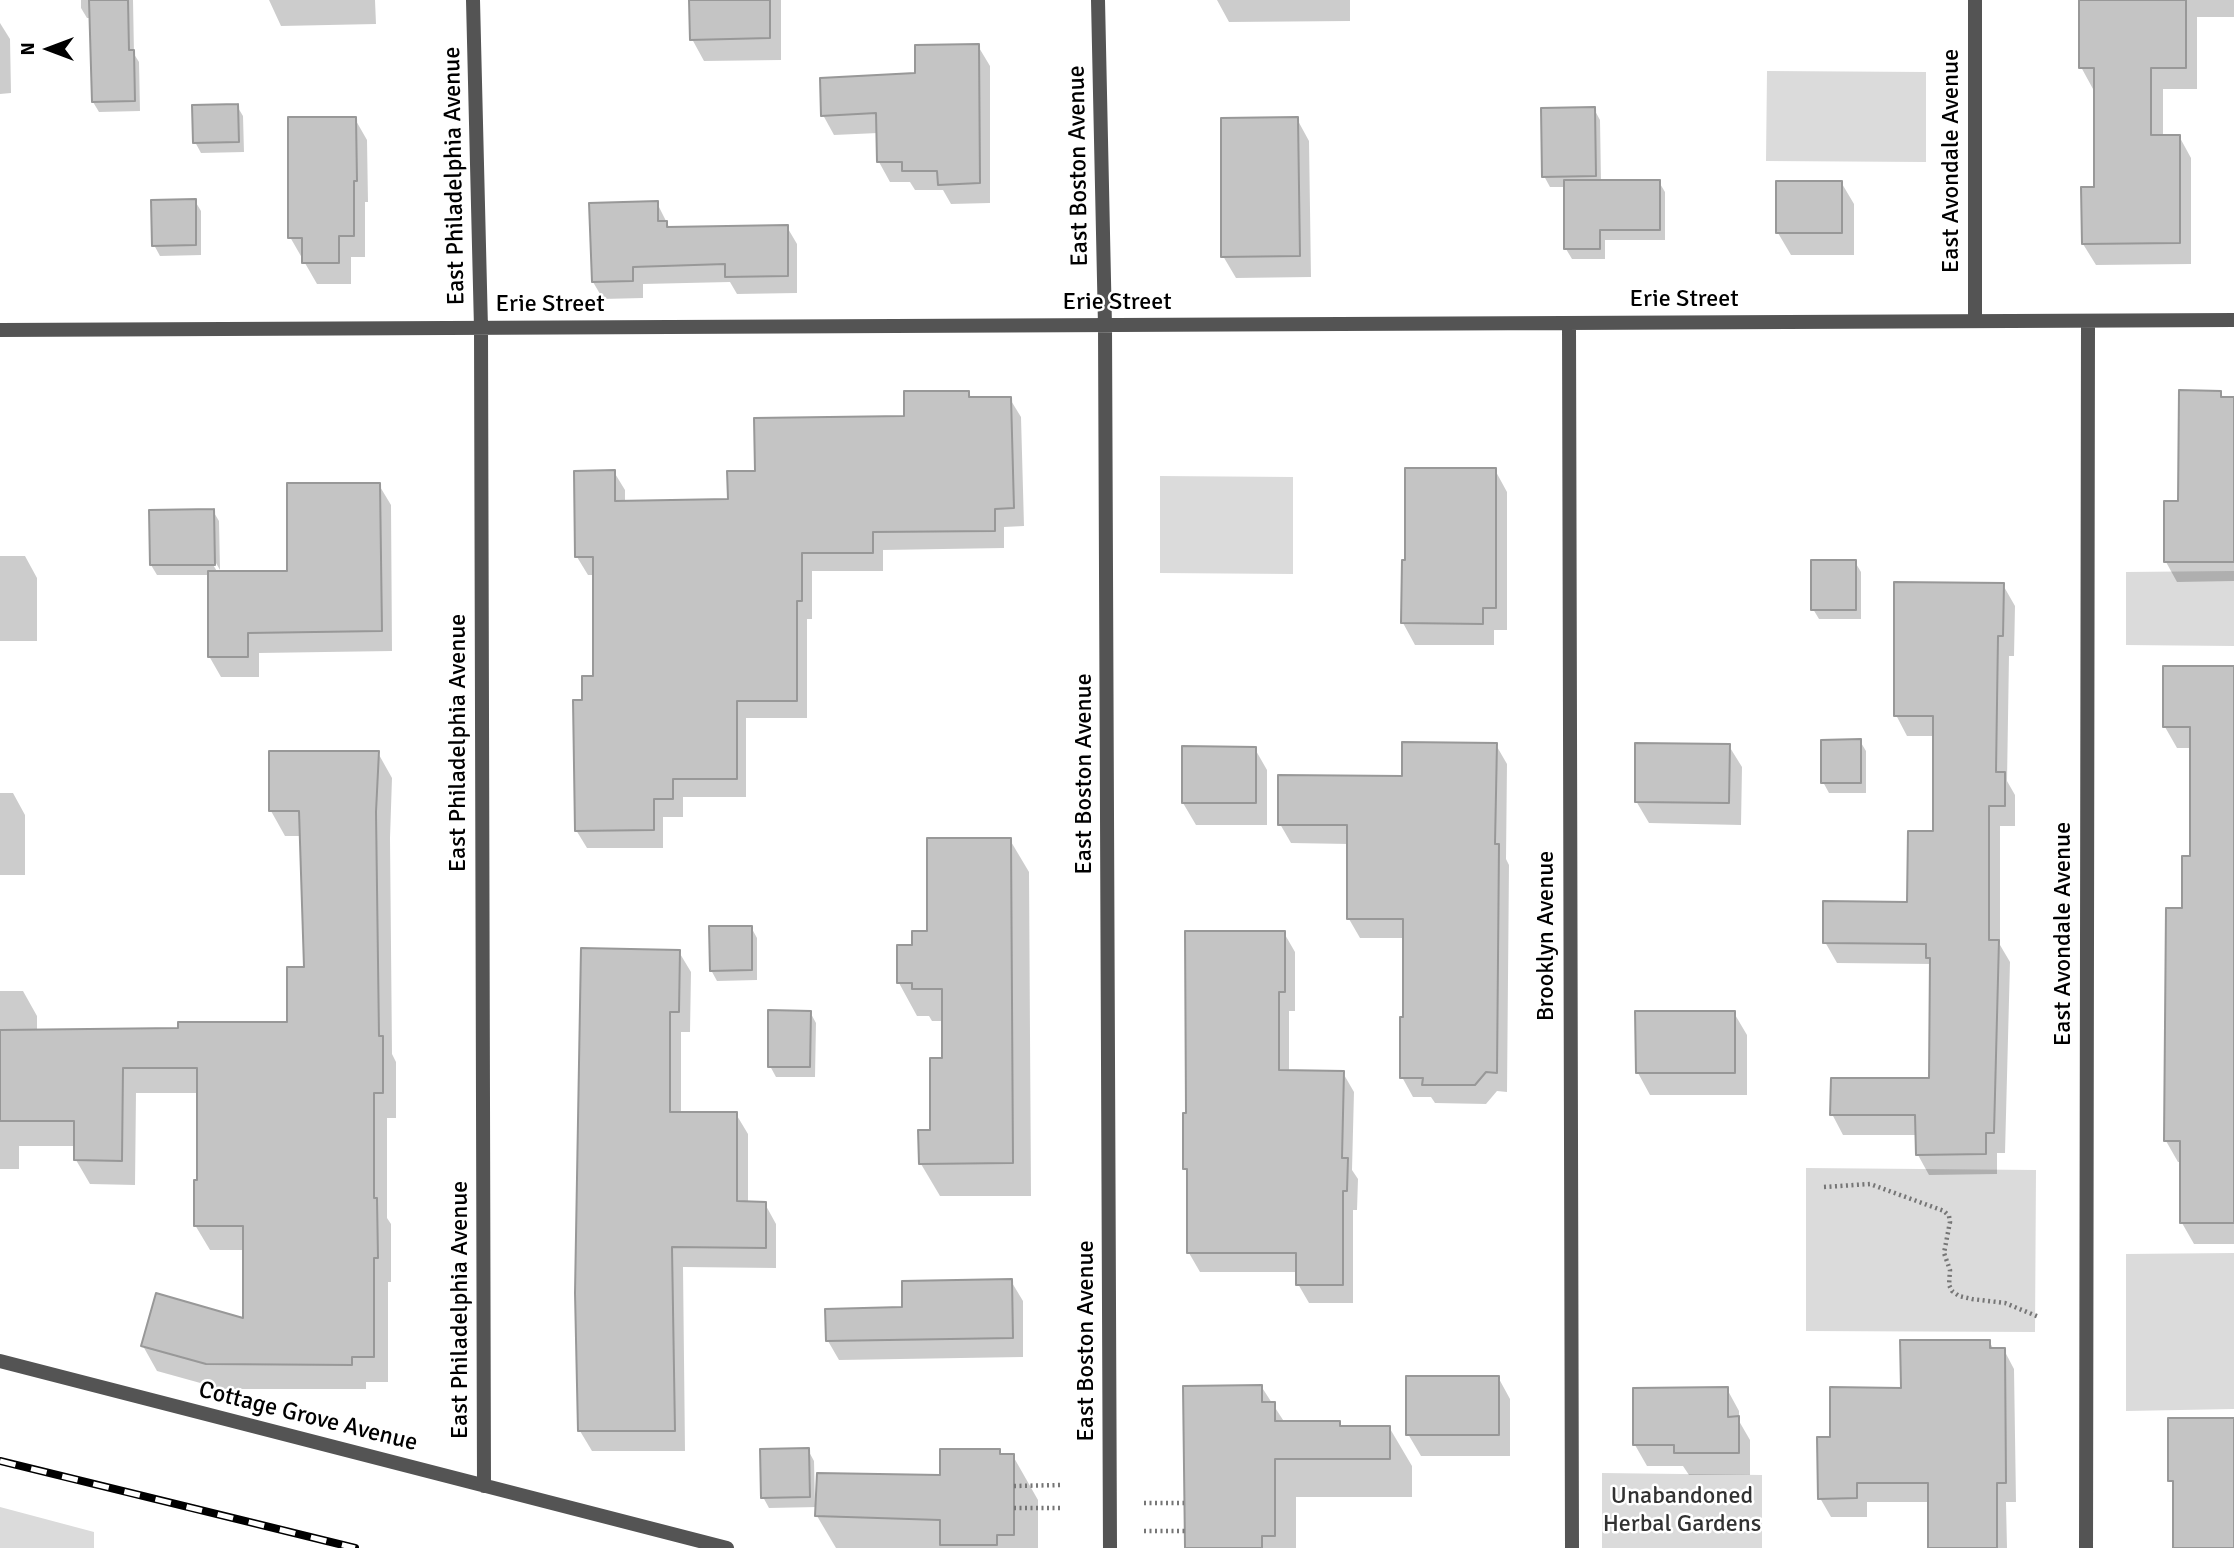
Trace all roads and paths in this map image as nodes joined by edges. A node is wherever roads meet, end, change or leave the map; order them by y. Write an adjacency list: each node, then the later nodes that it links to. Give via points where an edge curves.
1 (473, 0): 9 (street, East Philadelphia Avenue)
2 (1098, 0): 8 (street, East Boston Avenue)
3 (1975, 0): 5 (street, East Avondale Avenue)
4 (2234, 320): 6 (street, Erie Street)
5 (1975, 321): 6 (street, Erie Street); 7 (street, Erie Street)
6 (2088, 321): 26 (street, East Avondale Avenue)
7 (1569, 323): 8 (street, Erie Street); 25 (street, Brooklyn Avenue)
8 (1105, 326): 9 (street, Erie Street); 24 (street, East Boston Avenue)
9 (481, 328): 10 (street, Erie Street); 15 (street, East Philadelphia Avenue)
10 (0, 330)
11 (1824, 1187): 12 (path, via 1870,1184 1944,1211 1950,1222 1944,1253 1952,1291 2005,1303)
12 (2039, 1317)
13 (0, 1361): 15 (street, Cottage Grove Avenue)
14 (1061, 1485): 16 (path)
15 (484, 1486): 23 (street, Cottage Grove Avenue)
16 (1014, 1486)
17 (1144, 1503): 18 (path)
18 (1184, 1503)
19 (1014, 1508): 20 (path)
20 (1061, 1508)
21 (1144, 1531): 22 (path)
22 (1185, 1531)
23 (727, 1548)
24 (1110, 1548)
25 (1572, 1548)
26 (2086, 1548)

